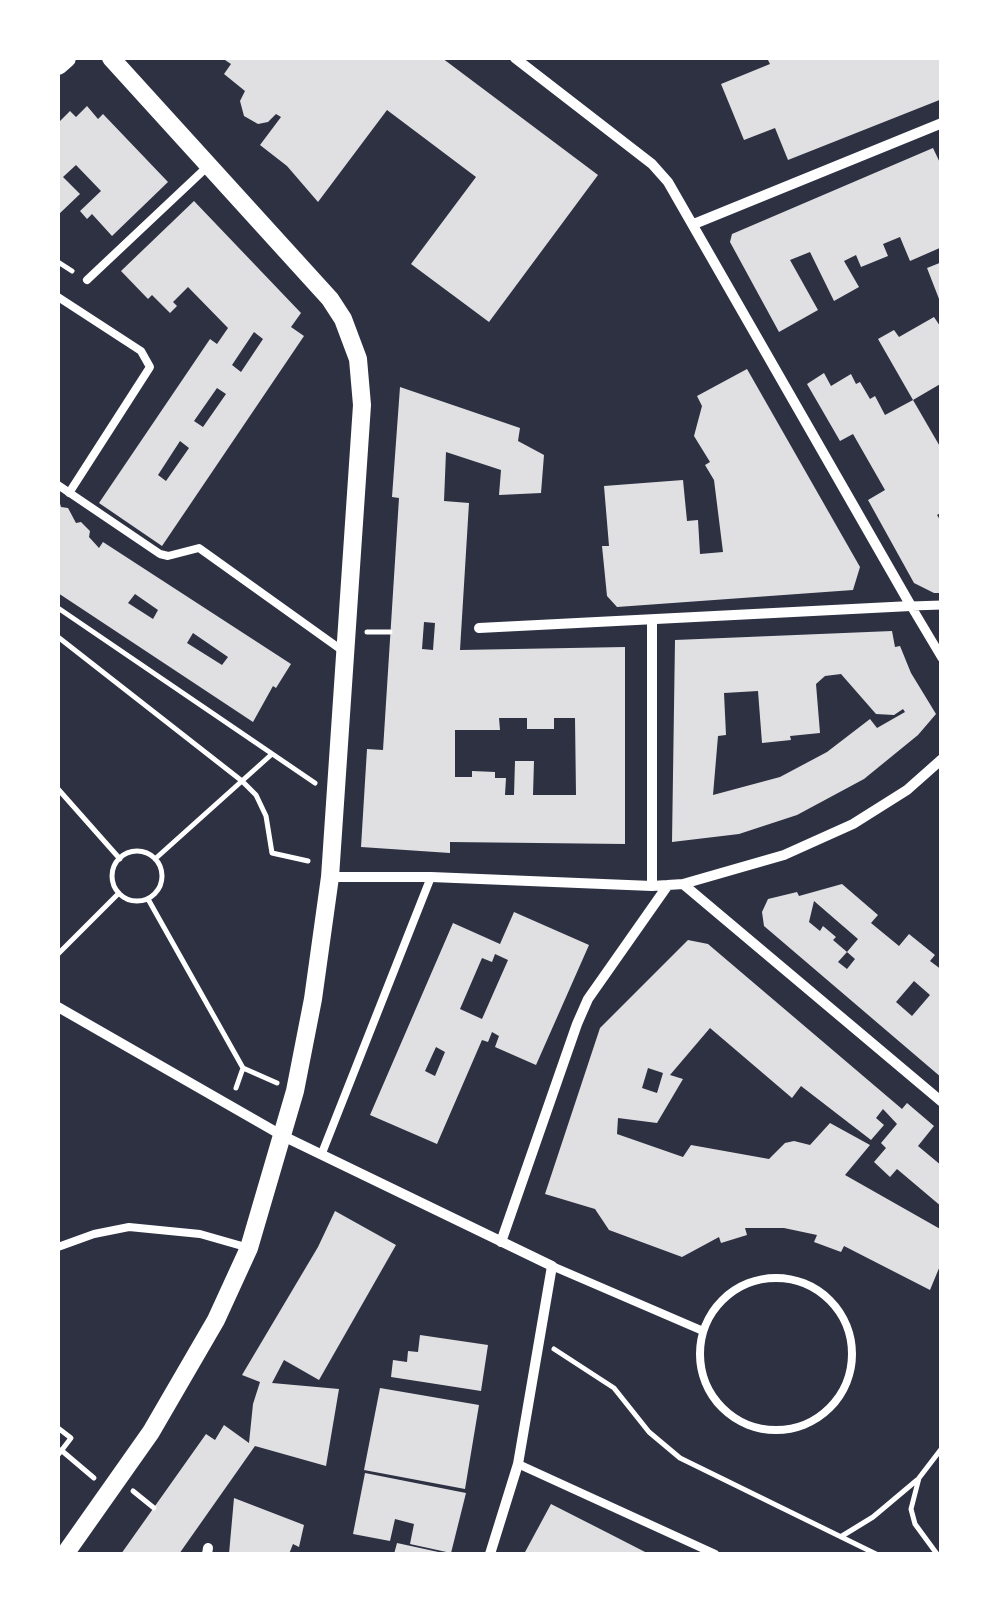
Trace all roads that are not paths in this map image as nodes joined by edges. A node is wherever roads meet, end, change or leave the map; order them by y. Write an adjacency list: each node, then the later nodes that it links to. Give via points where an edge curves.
1 (66, 58): 4 (main road)
2 (112, 58): 6 (street)
3 (515, 58): 7 (street, via 652,164)
4 (58, 65)
5 (942, 123): 7 (street)
6 (210, 164): 8 (lane); 16 (street, via 330,299 358,359 362,405)
7 (694, 224): 13 (street)
8 (88, 280)
9 (58, 297): 11 (lane, via 141,351 150,367)
10 (58, 485): 11 (lane)
11 (69, 493): 16 (lane, via 160,554 198,548)
12 (942, 605): 13 (street)
13 (911, 606): 14 (street); 17 (street)
14 (652, 621): 15 (street); 23 (street)
15 (479, 628)
16 (347, 653): 19 (street)
17 (942, 658)
18 (942, 759): 21 (street, via 853,824 784,855)
19 (330, 871): 20 (street); 26 (street, via 313,999)
20 (431, 877): 23 (street); 27 (lane)
21 (683, 884): 22 (street); 25 (street)
22 (668, 885): 23 (street); 28 (street, via 588,999)
23 (652, 886)
24 (58, 1007): 26 (street)
25 (942, 1102)
26 (283, 1136): 27 (street); 30 (street)
27 (322, 1153): 28 (street)
28 (501, 1242): 31 (street)
29 (58, 1247): 30 (lane, via 130,1227 200,1234)
30 (249, 1248): 34 (street, via 188,1371)
31 (552, 1266): 32 (lane); 33 (street)
32 (703, 1331): 32 (lane, via 699,1355 716,1402 759,1428 808,1424 844,1389 852,1365 851,1340 827,1296 781,1277 733,1290)
33 (518, 1464): 35 (street); 36 (lane)
34 (66, 1554)
35 (490, 1554)
36 (715, 1554)

